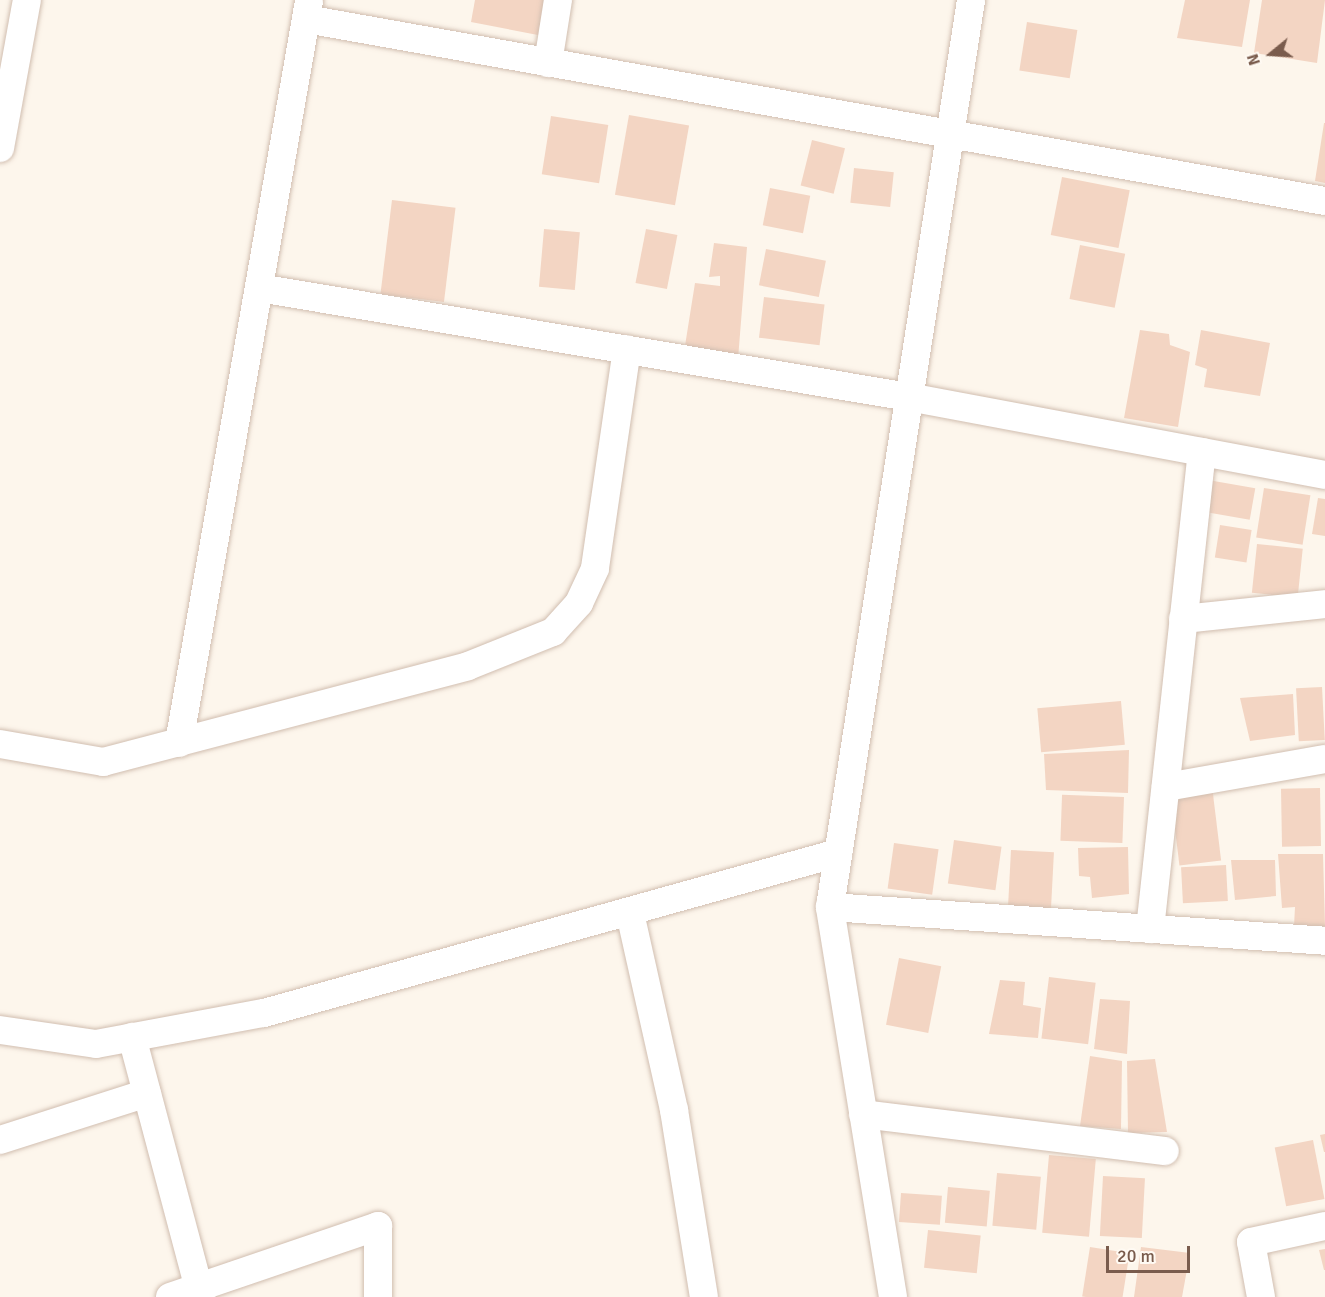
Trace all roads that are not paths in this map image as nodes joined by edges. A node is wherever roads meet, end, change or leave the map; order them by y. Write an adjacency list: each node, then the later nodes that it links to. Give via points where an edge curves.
1 (27, 0): 7 (street)
2 (558, 0): 5 (street)
3 (970, 0): 6 (street)
4 (308, 10): 5 (street); 9 (street)
5 (548, 63): 6 (street)
6 (950, 135): 8 (street); 11 (street)
7 (0, 148)
8 (1325, 201)
9 (259, 288): 10 (street); 16 (street)
10 (627, 349): 11 (street); 16 (street, via 595,568 579,603 553,632 468,666)
11 (909, 397): 12 (street); 20 (street)
12 (1202, 452): 13 (street); 15 (street)
13 (1325, 475)
14 (1325, 604): 15 (street)
15 (1183, 620): 19 (street)
16 (179, 743): 17 (street, via 103,762)
17 (0, 744)
18 (1325, 759): 19 (street)
19 (1166, 787): 23 (street)
20 (838, 852): 21 (street); 22 (street)
21 (830, 907): 23 (street); 28 (street)
22 (630, 913): 26 (street, via 264,1012); 35 (street, via 674,1110)
23 (1150, 929): 24 (street)
24 (1325, 941)
25 (0, 1030): 26 (street, via 96,1044)
26 (132, 1037): 27 (street)
27 (147, 1094): 29 (street); 32 (street)
28 (863, 1114): 30 (street); 36 (street)
29 (0, 1140)
30 (1165, 1151)
31 (1325, 1226): 37 (street, via 1251,1242)
32 (201, 1292): 33 (street); 34 (street, via 378,1226)
33 (170, 1297)
34 (378, 1297)
35 (704, 1297)
36 (893, 1297)
37 (1261, 1297)

